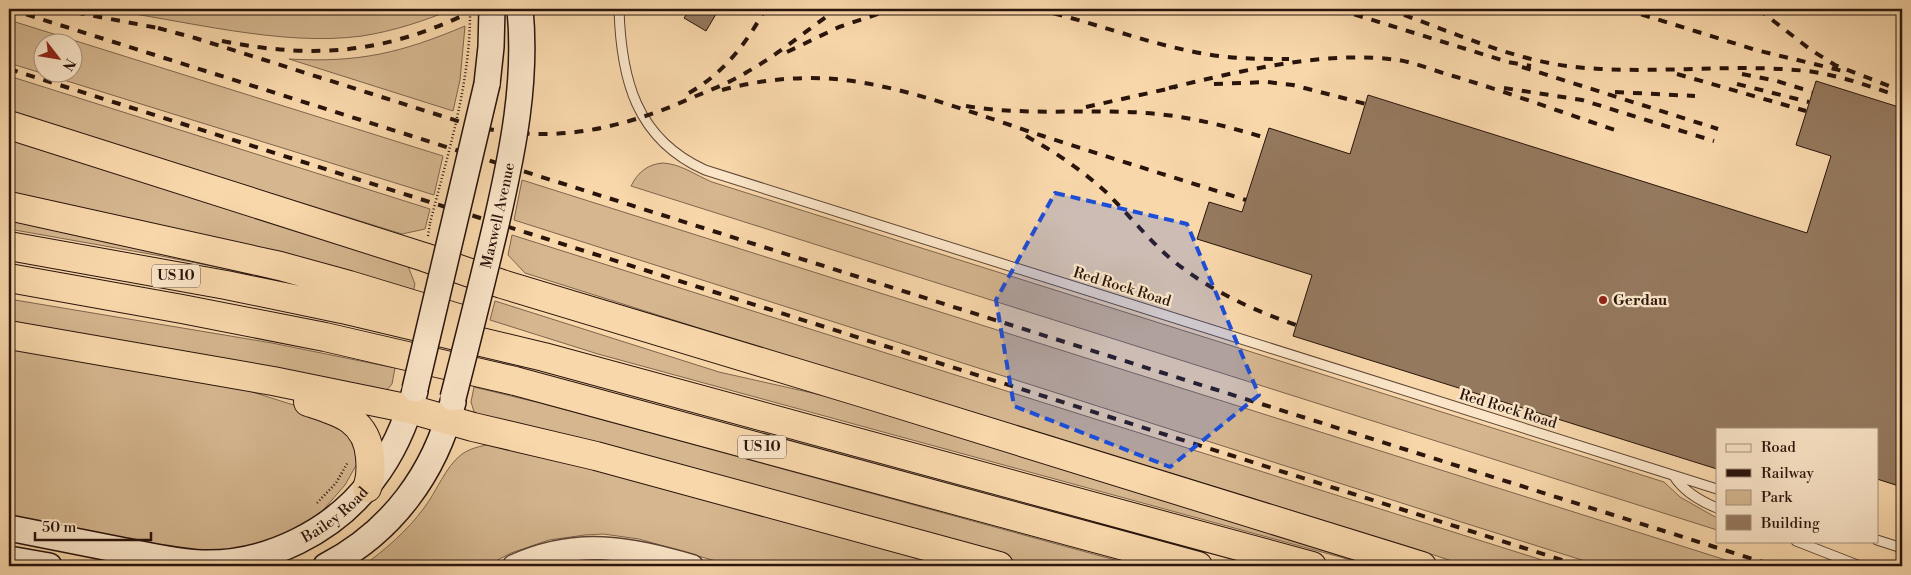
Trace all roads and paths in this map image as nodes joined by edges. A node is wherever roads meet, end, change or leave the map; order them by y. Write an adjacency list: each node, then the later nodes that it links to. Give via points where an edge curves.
1 (470, 9): 7 (path, bridge, via 465,76)
2 (492, 9): 9 (main road, bridge, via 491,53 484,98)
3 (520, 9): 11 (main road, Maxwell Avenue, bridge, via 522,65 519,112)
4 (619, 9): 18 (lane, Red Rock Road, via 624,68 642,115 664,144 704,170)
5 (9, 126): 9 (highway)
6 (9, 206): 14 (highway, via 312,274 507,333)
7 (430, 223)
8 (9, 246): 14 (highway, US 10, via 342,309)
9 (433, 260): 11 (highway); 15 (main road, bridge)
10 (9, 278): 34 (highway, US 10, via 325,337 515,381)
11 (483, 278): 16 (main road, Maxwell Avenue, bridge); 36 (highway)
12 (9, 335): 13 (highway)
13 (189, 367): 15 (highway); 19 (highway, via 331,409 348,417 359,427 368,444 371,471)
14 (685, 394): 35 (highway, US 10)
15 (412, 399): 16 (highway); 19 (main road, Bailey Road, via 390,455)
16 (451, 409): 30 (main road, via 430,465 402,507 361,545); 33 (highway, via 596,456)
17 (351, 457): 21 (path, via 336,483)
18 (1674, 476): 20 (lane, Red Rock Road); 22 (lane, via 1690,493)
19 (367, 488): 24 (main road, Bailey Road, via 343,512 302,539 270,552 232,561 181,561)
20 (1716, 489)
21 (316, 505)
22 (1716, 507)
23 (9, 528): 24 (main road, Bailey Road)
24 (49, 536): 29 (street)
25 (1878, 540): 27 (lane)
26 (1799, 542): 37 (lane)
27 (1902, 548)
28 (9, 559): 29 (main road)
29 (45, 566)
30 (326, 566)
31 (514, 566): 32 (street, via 557,551 601,548 636,551)
32 (692, 566)
33 (999, 566)
34 (1198, 566)
35 (1312, 566)
36 (1422, 566)
37 (1860, 566)

